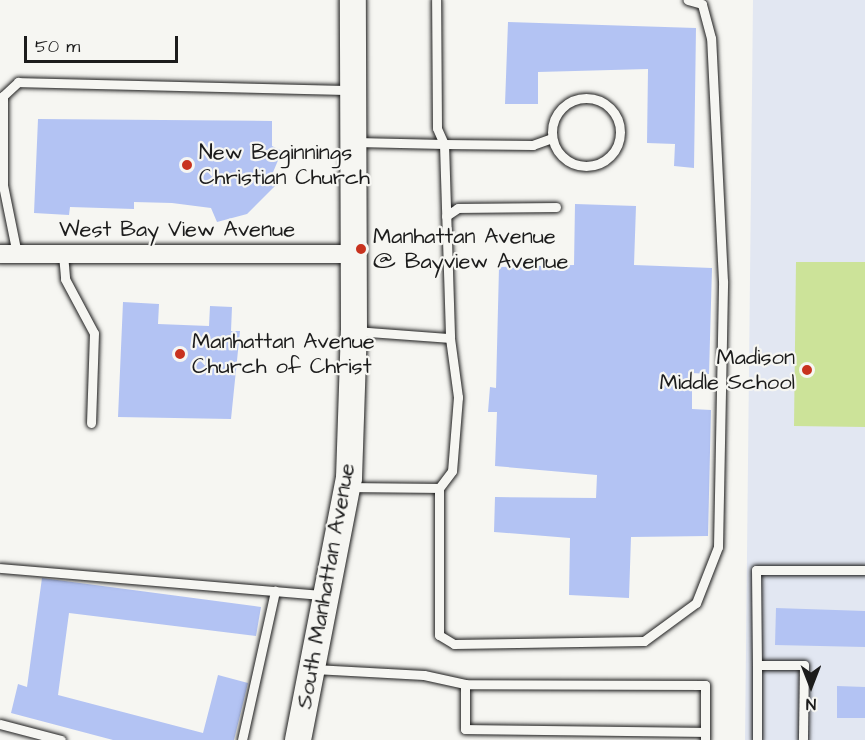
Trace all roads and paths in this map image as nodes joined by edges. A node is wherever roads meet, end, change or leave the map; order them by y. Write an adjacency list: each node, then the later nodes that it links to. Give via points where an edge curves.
1 (353, 0): 4 (main road, South Manhattan Avenue)
2 (436, 0): 7 (lane, via 437,129)
3 (688, 0): 17 (lane, via 702,4 711,38 723,281 718,547 696,603 644,641 454,644 440,636)
4 (353, 90): 6 (main road, South Manhattan Avenue); 10 (lane, via 18,82 3,96 3,185)
5 (552, 138): 5 (lane, via 565,158 597,164 614,152 619,123 597,99 573,100 556,116); 7 (lane, via 533,145)
6 (354, 141): 7 (lane); 12 (main road, South Manhattan Avenue)
7 (444, 144): 9 (lane)
8 (556, 207): 9 (lane, via 458,208)
9 (446, 216): 14 (lane)
10 (9, 254): 11 (street, West Bay View Avenue)
11 (63, 254): 12 (street, West Bay View Avenue); 15 (lane, via 65,279 94,333)
12 (354, 254): 13 (main road, South Manhattan Avenue)
13 (354, 331): 14 (lane); 16 (main road, South Manhattan Avenue)
14 (450, 338): 17 (lane, via 458,397 455,439 452,471)
15 (91, 423)
16 (347, 487): 17 (lane); 21 (main road, South Manhattan Avenue)
17 (439, 488)
18 (0, 568): 20 (lane)
19 (865, 570): 22 (lane, via 756,570)
20 (276, 591): 21 (lane); 28 (lane)
21 (328, 596): 23 (main road, South Manhattan Avenue)
22 (757, 665): 30 (lane); 31 (lane, via 804,665)
23 (314, 669): 24 (lane, via 424,675); 29 (main road, South Manhattan Avenue)
24 (465, 684): 26 (lane, via 465,729); 26 (lane, via 705,685)
25 (0, 724): 27 (lane)
26 (705, 736)
27 (61, 740)
28 (242, 740)
29 (298, 740)
30 (757, 740)
31 (803, 740)

